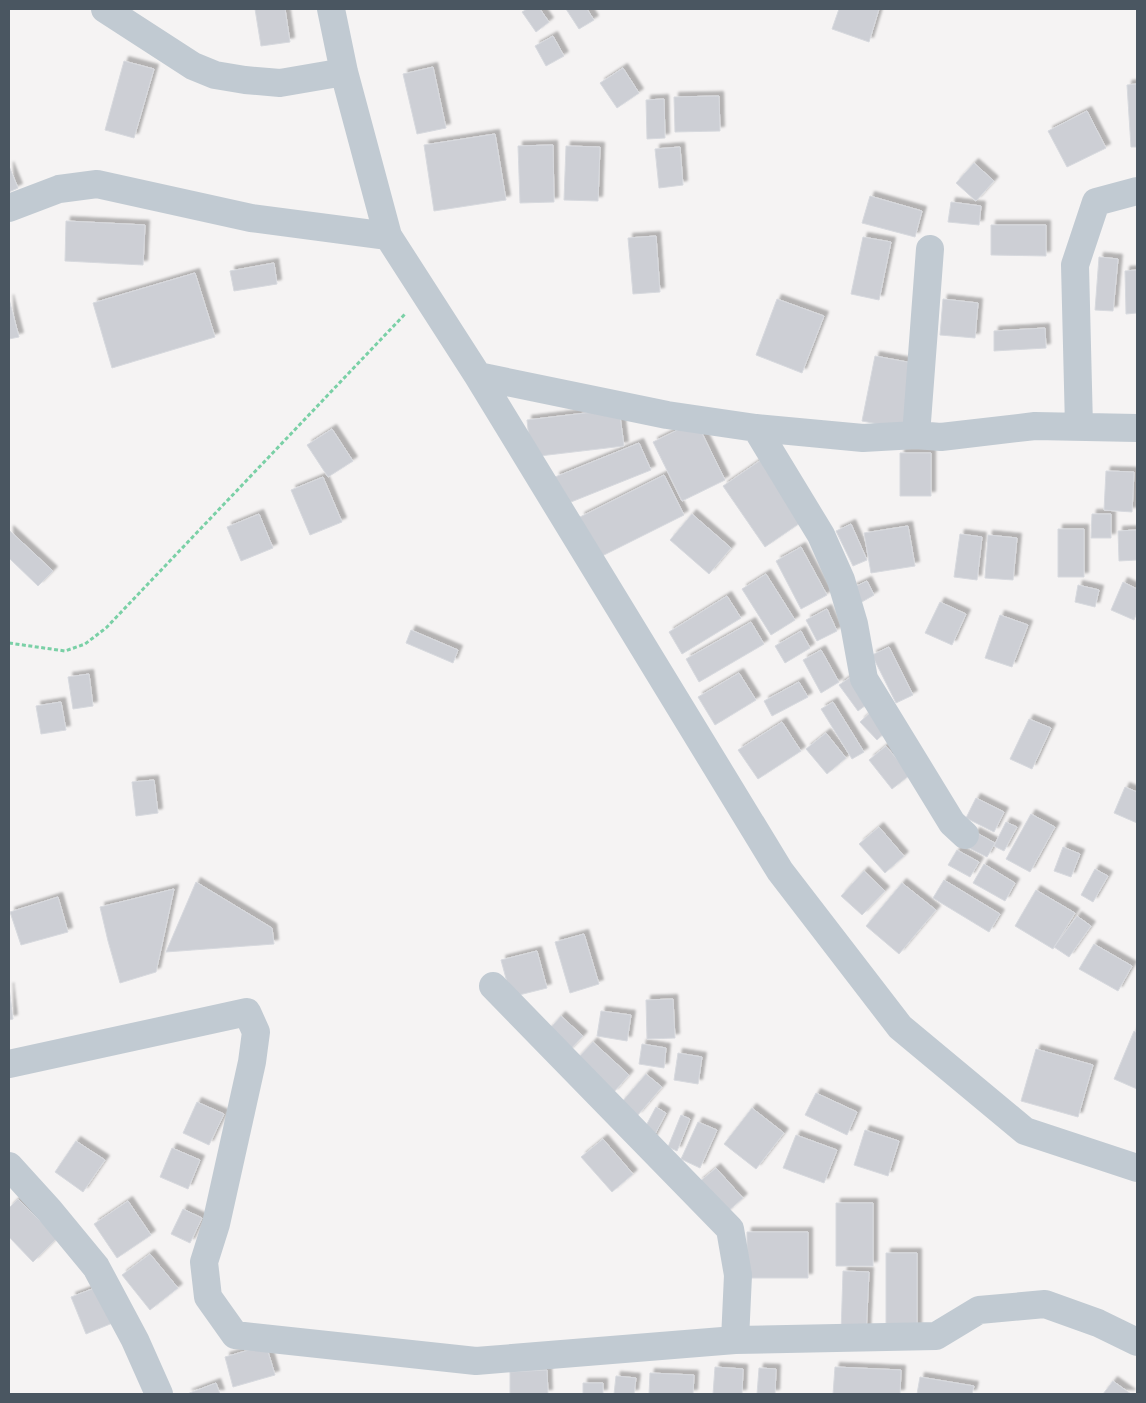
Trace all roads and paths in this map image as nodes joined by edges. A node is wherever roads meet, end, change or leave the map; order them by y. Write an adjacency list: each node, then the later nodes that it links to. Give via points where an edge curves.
1 (105, 9): 3 (street, via 193,66 214,74 280,83)
2 (331, 9): 3 (street)
3 (344, 72): 6 (street)
4 (1137, 191): 10 (street, via 1096,202 1075,265)
5 (9, 208): 6 (street, via 59,189 97,184 250,218)
6 (388, 236): 8 (street)
7 (930, 250): 13 (street)
8 (424, 294): 9 (street); 14 (path, via 106,628 85,644 65,651)
9 (478, 376): 11 (street, via 667,415); 19 (street, via 780,871 900,1027 1025,1131)
10 (1079, 427): 12 (street); 13 (street, via 1034,426 941,437)
11 (756, 428): 13 (street, via 863,438); 15 (street, via 821,535 841,580 854,624 864,679 952,823)
12 (1137, 428)
13 (916, 435)
14 (9, 642)
15 (965, 835)
16 (493, 986): 20 (street, via 730,1229 738,1276)
17 (9, 1064): 20 (street, via 247,1012 256,1032 252,1062 216,1224 204,1262 208,1297 235,1335 476,1361)
18 (9, 1166): 22 (street, via 96,1268 135,1340)
19 (1137, 1168)
20 (735, 1340): 21 (street, via 936,1336 979,1310 1045,1304 1098,1323)
21 (1137, 1342)
22 (158, 1394)

